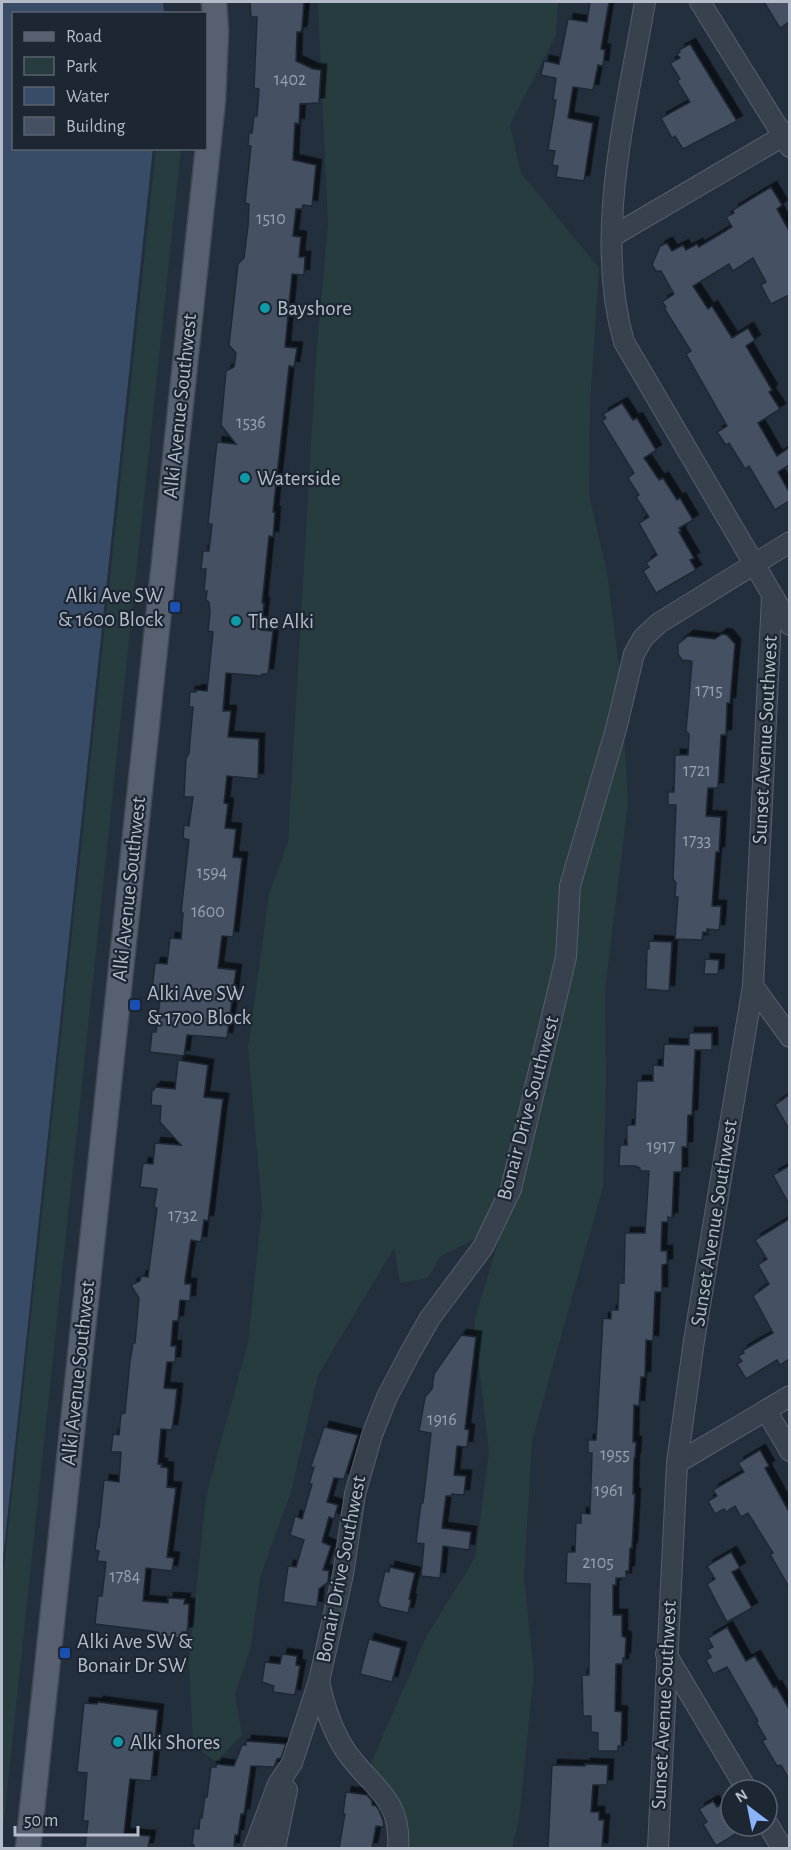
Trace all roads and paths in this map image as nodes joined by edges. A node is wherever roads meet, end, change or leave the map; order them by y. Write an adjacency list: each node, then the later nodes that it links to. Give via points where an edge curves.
1 (214, 2): 20 (main road, Alki Avenue Southwest, via 213,100)
2 (645, 2): 5 (street, via 617,165)
3 (700, 2): 4 (street)
4 (787, 138): 5 (street)
5 (613, 236): 7 (street, via 616,313 624,342)
6 (789, 542): 7 (street, Bonair Drive Southwest)
7 (753, 564): 8 (street); 17 (street, Bonair Drive Southwest, via 650,629 634,654 570,886 566,957 511,1189 483,1247 430,1318 410,1353 372,1435 355,1494 343,1574)
8 (772, 597): 9 (street); 10 (street, Sunset Avenue Southwest)
9 (789, 625)
10 (753, 986): 11 (street); 15 (street, Sunset Avenue Southwest)
11 (789, 1037)
12 (789, 1396): 13 (street)
13 (766, 1410): 14 (street); 15 (street)
14 (789, 1451)
15 (677, 1463): 16 (street, Sunset Avenue Southwest)
16 (666, 1654): 19 (street); 24 (street, Sunset Avenue Southwest)
17 (319, 1681): 18 (street, Bonair Drive Southwest); 23 (street, via 334,1731 389,1802 395,1815)
18 (292, 1763): 21 (street, Bonair Drive Southwest, via 278,1784); 22 (street)
19 (740, 1778)
20 (28, 1848)
21 (254, 1848)
22 (275, 1848)
23 (398, 1848)
24 (658, 1848)

